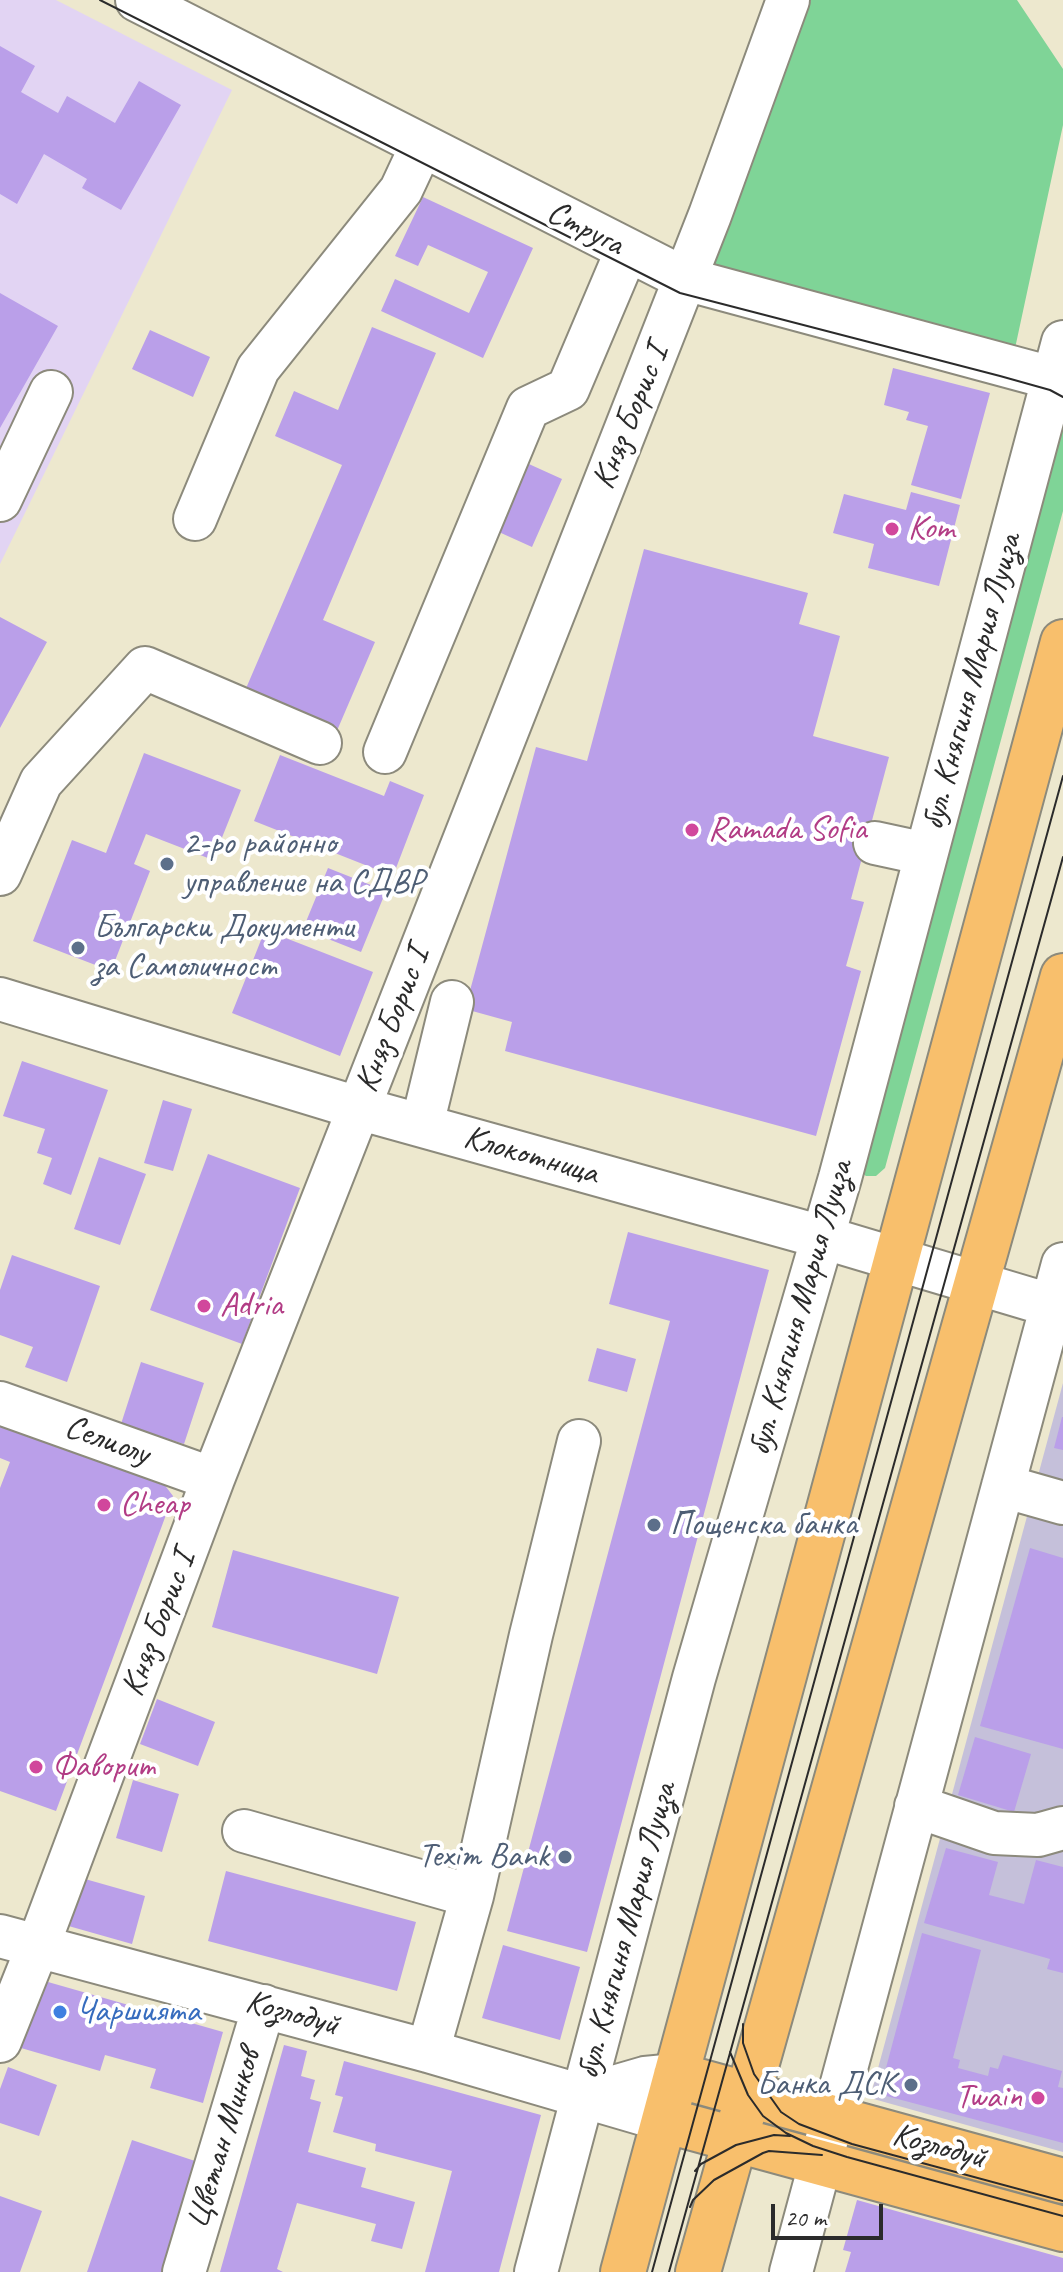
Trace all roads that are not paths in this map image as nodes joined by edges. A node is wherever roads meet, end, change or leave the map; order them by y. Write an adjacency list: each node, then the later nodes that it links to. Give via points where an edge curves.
1 (788, 0): 5 (street, Княз Борис I)
2 (161, 5): 3 (street, Струга)
3 (422, 145): 4 (street, Струга); 9 (street, via 401,190 258,369)
4 (627, 250): 5 (street, Струга); 12 (street, via 568,389 528,408)
5 (685, 279): 6 (street, Струга); 19 (street, Княз Борис I)
6 (1060, 367): 14 (street, бул. Княгиня Мария Луиза)
7 (51, 392): 8 (street)
8 (0, 500)
9 (195, 519)
10 (1063, 642): 22 (main road)
11 (320, 743): 15 (street, via 145,668 41,782)
12 (385, 752)
13 (875, 843): 14 (street)
14 (926, 854): 21 (street, бул. Княгиня Мария Луиза)
15 (0, 874)
16 (1063, 976): 24 (main road)
17 (0, 999): 19 (street, Клокотница)
18 (452, 1002): 20 (street)
19 (358, 1108): 20 (street, Клокотница); 28 (street, Княз Борис I)
20 (422, 1125): 21 (street, Клокотница)
21 (822, 1237): 22 (street, Клокотница); 41 (street, бул. Княгиня Мария Луиза, via 694,1678)
22 (897, 1259): 24 (street, Клокотница); 39 (main road)
23 (1063, 1264): 25 (street)
24 (976, 1283): 25 (street, Клокотница); 40 (main road)
25 (1057, 1307): 29 (street)
26 (0, 1403): 28 (street, Селиолу)
27 (579, 1441): 34 (street)
28 (213, 1479): 35 (street, Княз Борис I)
29 (1003, 1486): 30 (street); 31 (street)
30 (1063, 1503)
31 (916, 1806): 32 (street, via 994,1833 1038,1835); 42 (street)
32 (1063, 1828)
33 (244, 1831): 34 (street)
34 (472, 1896): 38 (street)
35 (19, 1941): 36 (street, Козлодуй); 37 (street, Княз Борис I)
36 (264, 2006): 38 (street, Козлодуй); 48 (street, Цветан Минков)
37 (0, 2041)
38 (428, 2051): 41 (street, Козлодуй)
39 (676, 2075): 40 (main road, Козлодуй); 41 (street, Козлодуй); 43 (main road)
40 (748, 2095): 42 (main road, Козлодуй); 44 (main road)
41 (583, 2096): 43 (street, Козлодуй); 49 (street, бул. Княгиня Мария Луиза)
42 (833, 2118): 45 (street); 46 (main road, Козлодуй)
43 (664, 2120): 44 (main road, Козлодуй); 50 (main road)
44 (735, 2139): 45 (main road, Козлодуй); 51 (main road)
45 (820, 2163): 47 (main road, Козлодуй); 52 (street)
46 (1063, 2181)
47 (1063, 2229)
48 (184, 2272)
49 (536, 2272)
50 (623, 2272)
51 (698, 2272)
52 (791, 2272)

